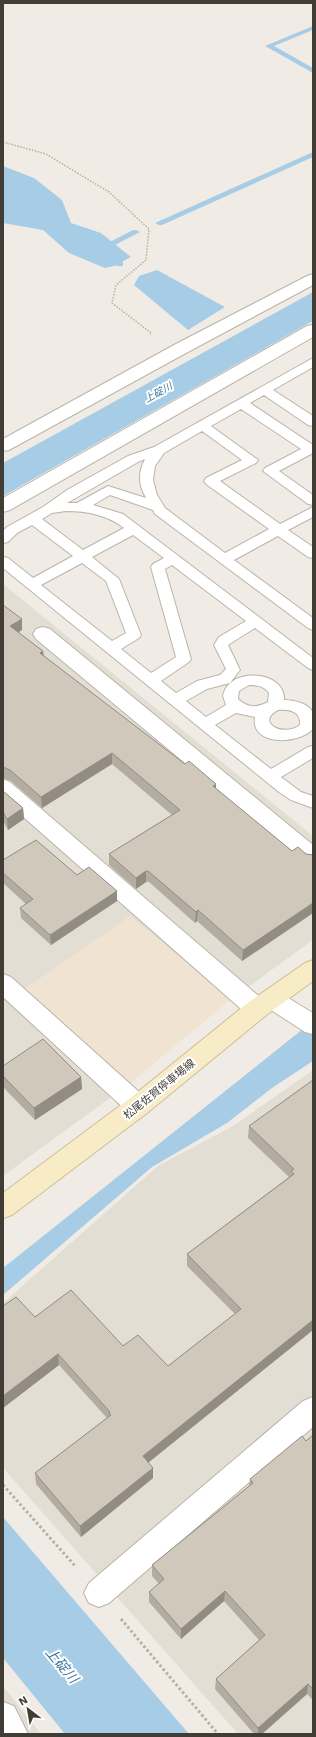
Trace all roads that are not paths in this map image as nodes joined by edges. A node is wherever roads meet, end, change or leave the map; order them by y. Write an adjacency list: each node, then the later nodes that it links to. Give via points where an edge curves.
1 (313, 279): 8 (street)
2 (313, 330): 11 (street)
3 (312, 364): 4 (lane)
4 (264, 390): 5 (lane); 6 (lane)
5 (241, 403): 7 (lane); 10 (lane, via 310,449 270,471)
6 (313, 422)
7 (202, 425): 9 (lane); 18 (lane, via 251,460 211,481)
8 (3, 446)
9 (159, 450): 13 (lane, via 150,460 146,477 149,495); 14 (lane, via 133,459)
10 (313, 501)
11 (3, 506)
12 (80, 507): 13 (lane, via 108,490); 14 (lane, via 66,506); 17 (lane, via 108,513)
13 (157, 507): 23 (lane)
14 (48, 510): 16 (lane)
15 (313, 511): 18 (lane)
16 (32, 518): 19 (lane, via 12,530); 21 (lane)
17 (133, 529): 21 (lane); 22 (lane)
18 (279, 529): 20 (lane); 23 (lane)
19 (3, 539)
20 (313, 554)
21 (83, 556): 25 (lane); 29 (lane, via 112,579 134,634)
22 (173, 559): 26 (lane); 31 (lane, via 158,567 184,659)
23 (225, 559): 27 (lane)
24 (3, 561): 25 (lane)
25 (32, 584): 29 (lane)
26 (256, 622): 30 (lane); 32 (lane, via 224,640 222,651 232,665 232,670 225,679 202,685)
27 (313, 625)
28 (43, 634): 41 (street)
29 (111, 648): 31 (lane)
30 (313, 665)
31 (151, 680): 32 (lane)
32 (176, 700): 36 (lane)
33 (236, 706): 34 (lane, via 253,712); 34 (lane, via 232,701 231,690 235,685 248,680 264,681 275,689 278,694); 36 (lane)
34 (271, 708): 35 (lane, via 291,705 298,707); 35 (lane, via 262,715 263,726 267,731 281,736 289,737 303,732)
35 (311, 722)
36 (205, 724): 38 (lane)
37 (313, 751): 38 (lane)
38 (270, 777): 40 (lane, via 296,796)
39 (3, 787): 44 (street)
40 (313, 802)
41 (313, 857)
42 (313, 969): 44 (main road, 松尾佐賀停車場線)
43 (3, 983): 46 (street)
44 (265, 1004): 45 (street); 46 (main road, 松尾佐賀停車場線)
45 (309, 1023)
46 (138, 1106): 47 (main road, 松尾佐賀停車場線)
47 (3, 1207)
48 (313, 1410): 49 (street)
49 (99, 1593)

